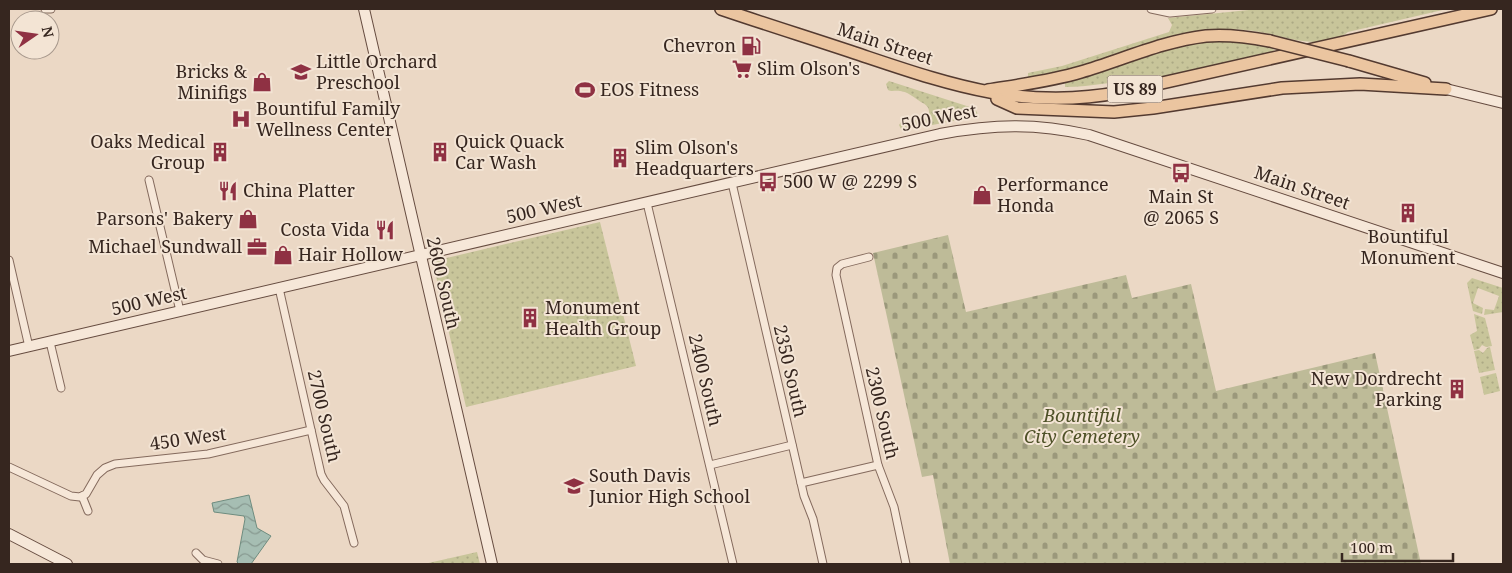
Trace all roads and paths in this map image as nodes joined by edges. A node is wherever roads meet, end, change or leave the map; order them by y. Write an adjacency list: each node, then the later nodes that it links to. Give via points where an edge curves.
1 (45, 9): 2 (street)
2 (52, 9)
3 (364, 9): 15 (street, 2600 South)
4 (721, 9): 9 (main road, Main Street / US 89)
5 (1151, 9): 6 (street, via 1170,13)
6 (1212, 9)
7 (1491, 9): 9 (main road, 500 West / US 89, via 1104,96 1045,99)
8 (1446, 89): 9 (main road, via 1360,84 1282,88 1114,112 1017,108); 9 (main road, bridge, via 1270,41 1226,35 1184,40 1081,72); 10 (street)
9 (981, 92)
10 (1503, 104)
11 (1089, 135): 13 (street, 500 West, via 1049,127 977,128); 18 (street, Main Street)
12 (149, 180): 20 (street)
13 (732, 183): 14 (street, 500 West); 26 (street, 2350 South)
14 (647, 203): 15 (street, 500 West); 27 (street, 2400 South)
15 (420, 256): 19 (street, 500 West); 38 (street, 2600 South)
16 (869, 257): 28 (street, 2300 South, via 842,264 837,268 836,279)
17 (9, 260): 22 (street)
18 (1503, 273)
19 (279, 288): 20 (street, 500 West); 25 (street, 2700 South)
20 (180, 311): 21 (street, 500 West)
21 (50, 342): 22 (street, 500 West); 24 (street)
22 (29, 347): 23 (street, 500 West)
23 (9, 351)
24 (61, 388)
25 (311, 430): 31 (street, 450 West, via 208,454 115,464 97,475 88,492); 34 (street, 2700 South, via 321,474 344,506)
26 (792, 445): 27 (street); 30 (street, 2350 South)
27 (710, 465): 39 (street, 2400 South)
28 (878, 465): 30 (street); 41 (street, 2300 South, via 894,507)
29 (9, 467): 31 (street, via 71,496)
30 (801, 483): 40 (street, 2350 South)
31 (82, 496): 32 (street)
32 (88, 511)
33 (9, 534): 36 (street)
34 (354, 544)
35 (196, 553): 37 (street, via 203,560)
36 (66, 564)
37 (218, 564)
38 (492, 564)
39 (733, 564)
40 (823, 564)
41 (906, 564)

